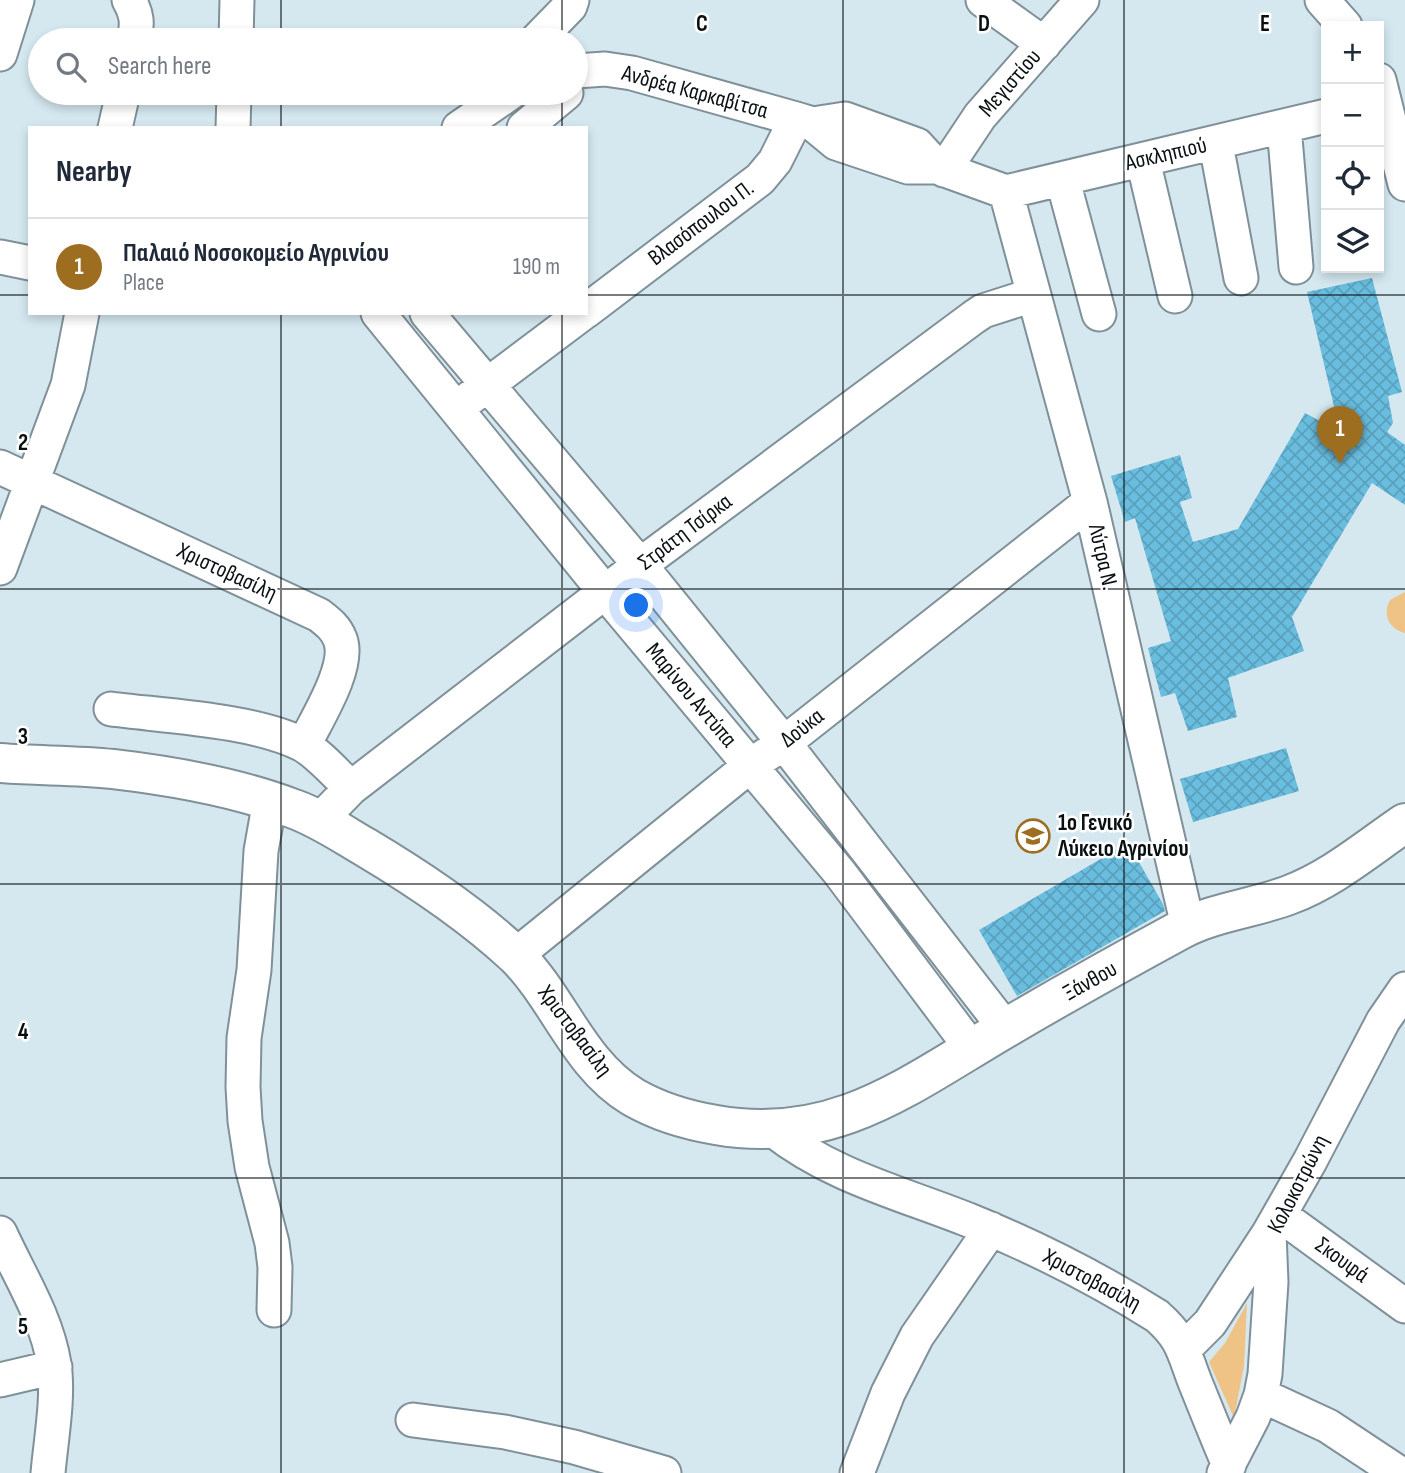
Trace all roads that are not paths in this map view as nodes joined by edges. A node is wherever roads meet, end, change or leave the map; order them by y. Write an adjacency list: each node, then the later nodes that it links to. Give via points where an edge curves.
1 (17, 0): 13 (street)
2 (129, 0): 9 (street)
3 (237, 0): 10 (street)
4 (572, 0): 11 (street)
5 (983, 0): 12 (street)
6 (1082, 0): 12 (street, Μεγιστίου)
7 (1322, 0): 8 (street)
8 (1341, 21)
9 (137, 28)
10 (236, 28)
11 (549, 28)
12 (1044, 44): 28 (street, Μεγιστίου)
13 (0, 54)
14 (588, 74): 21 (street, Ανδρέα Καρκαβίτσα, via 632,73)
15 (120, 105): 22 (street)
16 (234, 105): 23 (street)
17 (489, 105): 24 (street)
18 (552, 105): 25 (street)
19 (1384, 107): 30 (street)
20 (1321, 117): 31 (street, Ασκληπιού)
21 (804, 121): 28 (street, Ανδρέα Καρκαβίτσα, via 836,143 908,167); 39 (street, Βλασόπουλου Π., via 760,179)
22 (115, 126)
23 (233, 126)
24 (462, 126)
25 (526, 126)
26 (1285, 138): 35 (street)
27 (1218, 155): 36 (street)
28 (940, 169): 31 (street, Ανδρέα Καρκαβίτσα)
29 (1146, 173): 38 (street)
30 (1405, 184)
31 (1006, 192): 37 (street, Λύτρα Ν.)
32 (1066, 192): 40 (street)
33 (0, 257): 34 (street)
34 (28, 264)
35 (1296, 267)
36 (1241, 278)
37 (1033, 295): 49 (street, Λύτρα Ν.); 50 (street, Στράτη Τσίρκα, via 974,317)
38 (1175, 296)
39 (588, 310)
40 (1099, 314)
41 (82, 315): 48 (street, via 68,385)
42 (379, 315): 46 (street, Μαρίνου Αντύπα)
43 (429, 315): 45 (street, Μαρίνου Αντύπα)
44 (581, 315): 45 (street, Βλασόπουλου Π.)
45 (488, 385): 46 (street, Βλασόπουλου Π.); 50 (street, Μαρίνου Αντύπα)
46 (456, 408): 52 (street, Μαρίνου Αντύπα)
47 (0, 467): 48 (street, Χριστοβασίλη)
48 (31, 482): 51 (street); 55 (street, Χριστοβασίλη, via 296,604 333,626 343,655)
49 (1090, 502): 54 (street, Δούκα); 64 (street, Λύτρα Ν.)
50 (640, 565): 52 (street, Στράτη Τσίρκα); 54 (street, Μαρίνου Αντύπα)
51 (0, 568)
52 (605, 592): 57 (street, Μαρίνου Αντύπα); 58 (street, Στράτη Τσίρκα)
53 (111, 709): 55 (street, via 240,726)
54 (784, 743): 57 (street, Δούκα); 62 (street, Μαρίνου Αντύπα)
55 (304, 745): 58 (street)
56 (0, 763): 59 (main road, Χριστοβασίλη, via 113,769)
57 (751, 765): 63 (street, Μαρίνου Αντύπα); 65 (street, Δούκα)
58 (351, 788): 60 (street, Στράτη Τσίρκα)
59 (270, 800): 60 (main road, Χριστοβασίλη); 74 (street, via 261,851 243,1087 252,1167 272,1243)
60 (320, 820): 65 (main road, Χριστοβασίλη, via 441,897)
61 (1405, 822): 64 (main road, Ξάνθου, via 1316,883)
62 (886, 875): 63 (street); 67 (street, Μαρίνου Αντύπα)
63 (858, 895): 68 (street, Μαρίνου Αντύπα)
64 (1188, 926): 67 (main road, Ξάνθου)
65 (515, 956): 69 (main road, Χριστοβασίλη, via 595,1064 632,1096 677,1118)
66 (1405, 989): 70 (street, Κολοκοτρώνη, via 1379,1027)
67 (1006, 1028): 68 (main road, Ξάνθου)
68 (972, 1049): 69 (main road, Ξάνθου, via 870,1107 809,1126)
69 (773, 1130): 71 (street, Χριστοβασίλη, via 803,1153 845,1174)
70 (1274, 1224): 73 (street, Σκουφά); 75 (street, via 1210,1323); 78 (street, Κολοκοτρώνη)
71 (991, 1229): 75 (street, Χριστοβασίλη, via 1140,1305 1169,1326); 83 (street, via 917,1336 888,1393)
72 (0, 1233): 76 (street, via 38,1315)
73 (1405, 1307)
74 (274, 1310)
75 (1184, 1349): 80 (street, Χριστοβασίλη)
76 (55, 1367): 77 (street); 81 (street)
77 (0, 1380)
78 (1261, 1395): 80 (street, Κολοκοτρώνη); 84 (street, via 1328,1426)
79 (412, 1420): 82 (street, via 505,1432)
80 (1226, 1469)
81 (48, 1473)
82 (664, 1473)
83 (857, 1473)
84 (1399, 1473)

